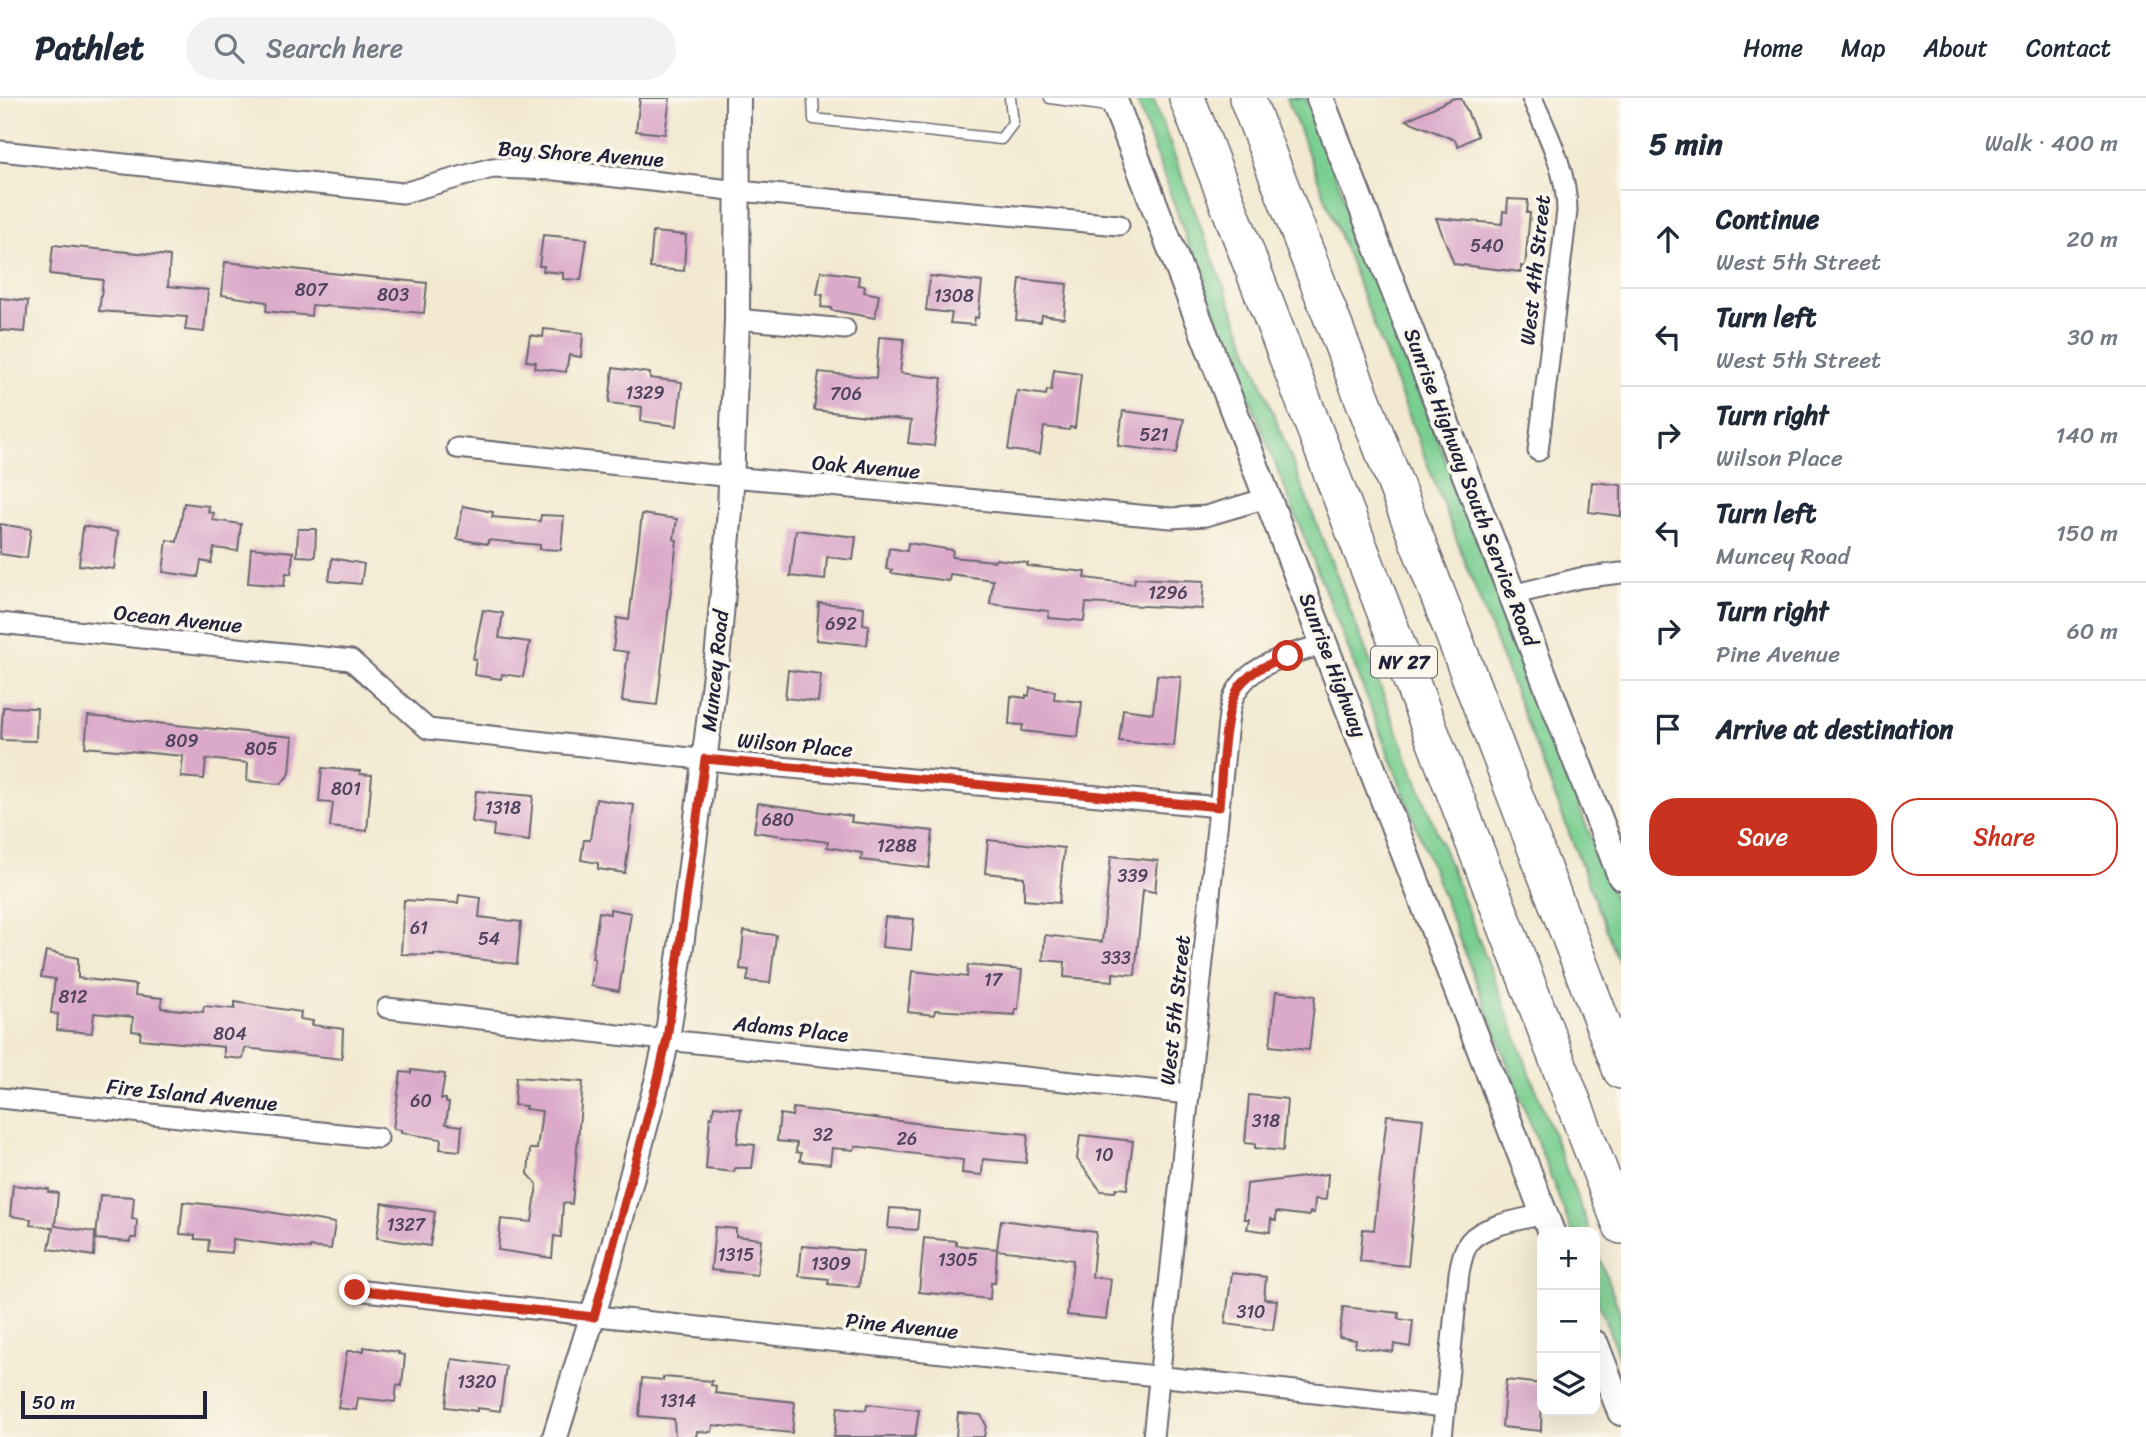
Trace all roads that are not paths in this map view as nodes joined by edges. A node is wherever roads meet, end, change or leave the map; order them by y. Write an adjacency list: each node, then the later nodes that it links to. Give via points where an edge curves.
1 (738, 98): 11 (street, Muncey Road)
2 (813, 98): 3 (lane, via 814,119 1001,139 1013,123)
3 (1010, 98)
4 (1050, 98): 9 (lane)
5 (1187, 98): 34 (highway, NY 27)
6 (1247, 98): 29 (highway, NY 27)
7 (1320, 98): 20 (main road, Sunrise Highway South Service Road)
8 (1532, 98): 16 (street, West 4th Street, via 1561,168 1567,197)
9 (1115, 103): 18 (main road, Sunrise Highway)
10 (0, 151): 11 (street, Bay Shore Avenue, via 403,193 492,168 555,170)
11 (739, 191): 12 (street, Bay Shore Avenue); 13 (street, Muncey Road)
12 (1119, 225)
13 (737, 319): 14 (street); 17 (street, Muncey Road)
14 (845, 329)
15 (457, 448): 17 (street, Oak Avenue)
16 (1538, 451)
17 (732, 477): 18 (street, Oak Avenue, via 1171,518 1206,516); 24 (street, Muncey Road)
18 (1267, 498): 22 (main road, Sunrise Highway)
19 (1621, 573): 20 (street)
20 (1512, 595): 26 (main road, Sunrise Highway South Service Road)
21 (0, 623): 23 (street, Ocean Avenue)
22 (1324, 644): 25 (street, West 5th Street, via 1259,668 1241,685 1228,723); 33 (main road, Sunrise Highway)
23 (351, 660): 24 (street, Wilson Place, via 428,729)
24 (705, 759): 25 (street, Wilson Place); 28 (street, Muncey Road)
25 (1219, 807): 30 (street, West 5th Street)
26 (1621, 876)
27 (387, 1008): 28 (street, Adams Place)
28 (667, 1039): 30 (street, Adams Place); 36 (street, Muncey Road)
29 (1621, 1071)
30 (1189, 1094): 38 (street, West 5th Street)
31 (0, 1098): 32 (street, Fire Island Avenue)
32 (378, 1138)
33 (1548, 1223): 39 (street, via 1489,1229 1465,1249)
34 (1621, 1226)
35 (355, 1290): 36 (street, Pine Avenue)
36 (594, 1317): 38 (street, Pine Avenue); 41 (street, Muncey Road)
37 (1598, 1353): 40 (main road)
38 (1160, 1376): 39 (street, Pine Avenue); 42 (street, West 5th Street)
39 (1445, 1407): 43 (street)
40 (1621, 1412)
41 (555, 1437)
42 (1153, 1437)
43 (1442, 1437)

